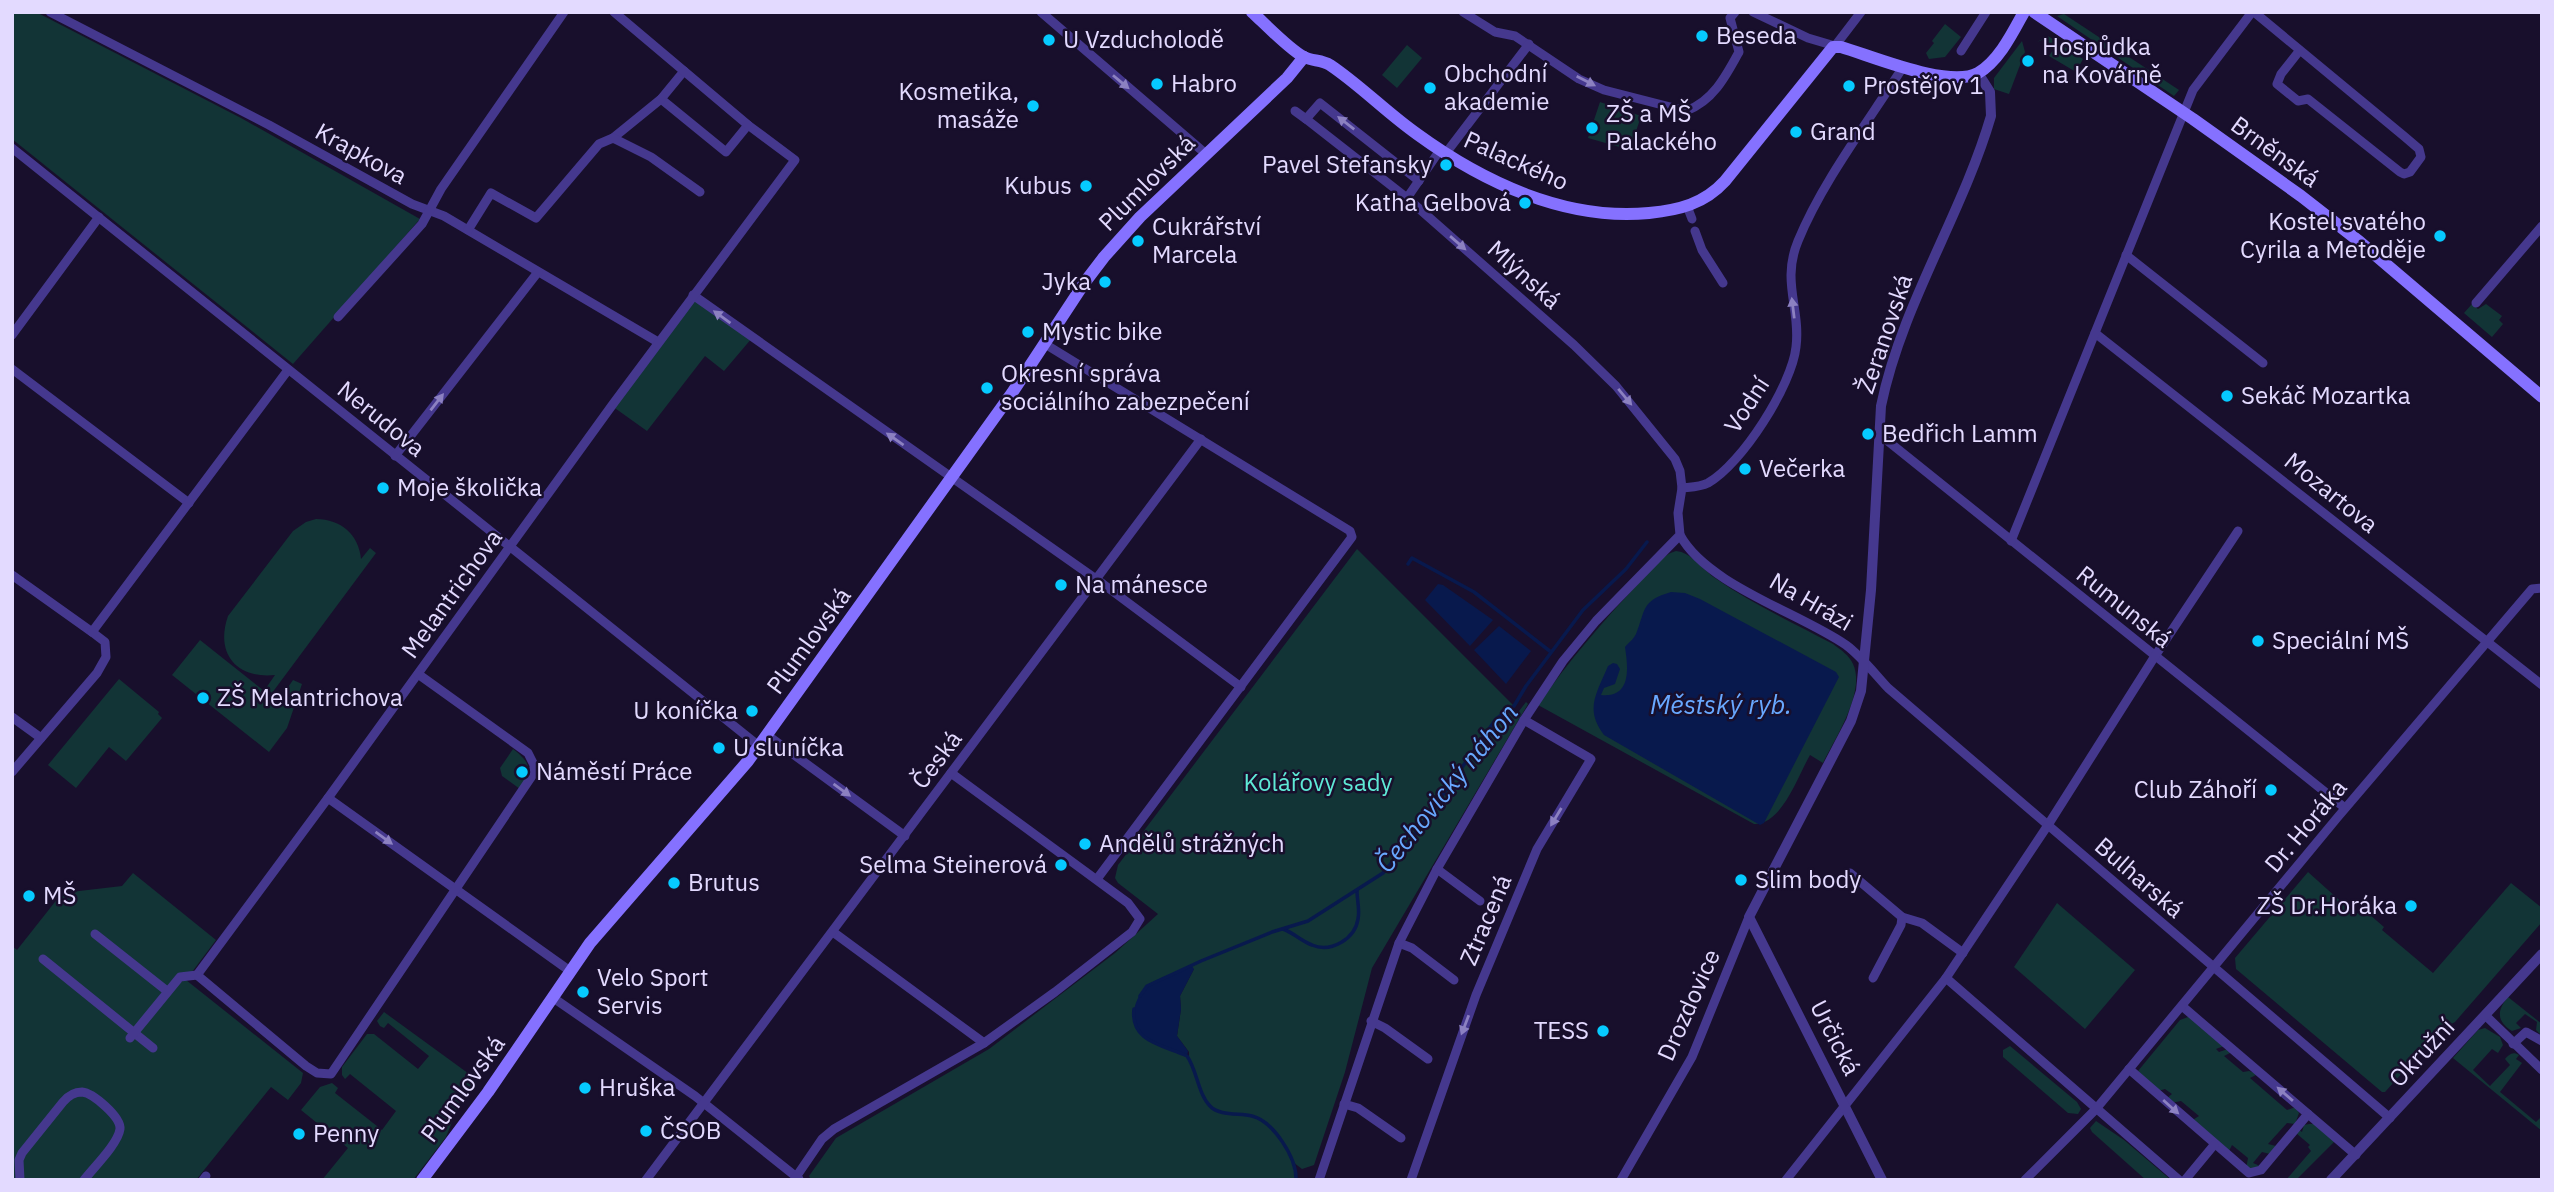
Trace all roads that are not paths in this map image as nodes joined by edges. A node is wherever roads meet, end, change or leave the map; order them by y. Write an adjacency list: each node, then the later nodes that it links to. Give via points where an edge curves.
1 (50, 12): 34 (street, Krapkova)
2 (564, 12): 34 (street, via 440,189)
3 (614, 12): 20 (street)
4 (1041, 12): 30 (street, one-way to 30)
5 (1252, 12): 18 (main road, Palackého)
6 (1463, 12): 14 (street, via 1495,32)
7 (1753, 12): 15 (street)
8 (1861, 12): 15 (street)
9 (1986, 12): 16 (street)
10 (2024, 12): 21 (main road, via 2000,52)
11 (2034, 12): 24 (main road, Brněnská)
12 (2253, 12): 17 (street); 24 (street, via 2193,90)
13 (1732, 15): 14 (street, one-way to 13, via 1579,79 1604,90 1686,111 1707,99 1739,52)
14 (1529, 44): 29 (street)
15 (1835, 46): 19 (main road); 29 (main road, Palackého, via 1721,185 1689,213 1568,208 1520,192)
16 (1961, 51)
17 (2300, 51): 17 (street, via 2419,149 2421,157 2410,172 2400,172 2308,99 2298,101 2277,84)
18 (1304, 57): 29 (main road, Palackého, via 1329,65); 30 (main road, Plumlovská)
19 (1903, 68): 21 (main road, via 1954,76); 57 (street, Vodní, one-way to 19, via 1705,485 1760,429 1788,374 1797,343 1793,255 1827,184)
20 (684, 71): 22 (street); 26 (street)
21 (1978, 73): 53 (street, Žeranovská, via 1990,92 1991,116 1887,376)
22 (661, 99): 26 (street, via 726,152); 27 (street)
23 (1295, 111): 25 (street, Mlýnská)
24 (2184, 113): 39 (street); 52 (main road, Brněnská, via 2360,242)
25 (1306, 119): 31 (street, one-way to 25, via 1320,103); 33 (street, Mlýnská)
26 (748, 125): 42 (street, Melantrichova, via 795,160)
27 (613, 138): 32 (street, via 651,157); 37 (street, via 599,144 536,218 491,193)
28 (12, 148): 35 (street, Nerudova)
29 (1443, 151): 31 (street)
30 (1206, 154): 48 (main road, Plumlovská, via 1112,247)
31 (1419, 181): 33 (street)
32 (700, 192)
33 (1406, 198): 57 (street, Mlýnská, one-way to 57, via 1616,386 1675,459)
34 (430, 211): 37 (street, Krapkova); 44 (street)
35 (99, 217): 46 (street); 51 (street, Nerudova)
36 (2542, 226): 43 (street)
37 (468, 230): 40 (street, Krapkova)
38 (1695, 231): 41 (street)
39 (2126, 255): 45 (street); 49 (street)
40 (538, 272): 47 (street, Krapkova); 55 (street, one-way to 40)
41 (1723, 283)
42 (692, 295): 47 (street, Melantrichova); 56 (street, one-way to 42)
43 (2476, 303)
44 (338, 317)
45 (2095, 332): 61 (street); 67 (street, Mozartova)
46 (12, 335)
47 (653, 340): 62 (street, Melantrichova)
48 (1045, 344): 54 (street); 56 (main road, Plumlovská)
49 (2263, 363)
50 (12, 369): 58 (street)
51 (288, 370): 55 (street, Nerudova); 58 (street)
52 (2542, 397)
53 (1879, 434): 61 (street, Rumunská); 69 (street, Žeranovská)
54 (1201, 439): 64 (street, Česká); 72 (street, via 1350,531 1352,537)
55 (395, 456): 62 (street, Nerudova)
56 (951, 478): 64 (street); 76 (main road, Plumlovská)
57 (1682, 488): 60 (street)
58 (189, 503): 66 (street)
59 (2238, 531): 68 (street)
60 (1680, 535): 69 (street, Na Hrázi, via 1721,575 1848,646); 74 (street, via 1596,621)
61 (2011, 541): 68 (street, Rumunská)
62 (510, 547): 70 (street, Melantrichova); 76 (street, Nerudova)
63 (12, 575): 66 (street)
64 (1095, 579): 72 (street); 78 (street, Česká)
65 (2537, 588): 67 (street, Dr. Horáka)
66 (92, 632): 75 (street, via 105,642 106,657)
67 (2486, 642): 71 (street, Mozartova); 80 (street, Dr. Horáka)
68 (2155, 656): 80 (street, Rumunská); 81 (street)
69 (1866, 665): 81 (street, Bulharská); 83 (street, Na Hrázi, via 1857,709)
70 (418, 674): 79 (street, Melantrichova); 87 (street, via 528,753 534,765 534,773)
71 (2542, 685)
72 (1241, 687): 86 (street)
73 (12, 717): 75 (street)
74 (1524, 720): 84 (street); 131 (street, Ztracená, one-way to 131, via 1591,759 1537,849 1472,1006)
75 (41, 738): 77 (street)
76 (763, 740): 82 (street, Nerudova, one-way to 82); 98 (main road, Plumlovská)
77 (12, 772)
78 (951, 773): 82 (street, Česká); 86 (street)
79 (328, 798): 87 (street, one-way to 87); 99 (street, Melantrichova)
80 (2345, 808): 97 (street, Dr. Horáka)
81 (2048, 825): 94 (street); 97 (street, Bulharská)
82 (905, 836): 91 (street, Česká)
83 (1788, 842): 89 (street, Drozdovice)
84 (1437, 869): 88 (street); 93 (street)
85 (1850, 873): 90 (street)
86 (1097, 879): 110 (street, via 1128,903 1140,919 1137,925)
87 (457, 890): 98 (street); 99 (street, via 331,1074 317,1073)
88 (1480, 901)
89 (1749, 917): 118 (street, Určická); 132 (street, Drozdovice, via 1692,1057)
90 (1902, 917): 94 (street, via 1922,923); 100 (street)
91 (833, 932): 110 (street); 116 (street, Česká)
92 (95, 934): 103 (street)
93 (1399, 943): 102 (street); 107 (street)
94 (1963, 953): 101 (street)
95 (2542, 954): 106 (street, Okružní)
96 (43, 959): 108 (street)
97 (2214, 967): 105 (street, Dr. Horáka); 121 (street, Bulharská)
98 (570, 971): 104 (main road, Plumlovská)
99 (197, 975): 103 (street, via 180,976)
100 (1873, 978)
101 (1946, 978): 118 (street); 119 (street)
102 (1454, 979)
103 (167, 991): 108 (street)
104 (552, 997): 116 (street); 128 (main road, Plumlovská)
105 (2182, 1006): 114 (street, Dr. Horáka); 120 (street, one-way to 105)
106 (2485, 1015): 111 (street); 121 (street, Okružní)
107 (1371, 1021): 113 (street); 117 (street)
108 (132, 1035): 112 (street)
109 (2542, 1041): 111 (street, via 2526,1032)
110 (984, 1043): 125 (street, via 834,1129 822,1139)
111 (2513, 1044): 115 (street)
112 (153, 1048)
113 (1427, 1059)
114 (2129, 1069): 119 (street, Dr. Horáka); 123 (street, one-way to 123)
115 (2542, 1070)
116 (704, 1103): 125 (street); 129 (street, Česká)
117 (1344, 1104): 122 (street, via 1358,1108); 130 (street)
118 (1846, 1105): 133 (street); 134 (street, Určická)
119 (2096, 1109): 135 (street, Dr. Horáka); 136 (street)
120 (2308, 1114): 123 (street, via 2257,1173 2245,1171); 124 (street)
121 (2390, 1118): 124 (street, Okružní)
122 (1401, 1138)
123 (2214, 1144): 137 (street)
124 (2356, 1155): 138 (street, Okružní)
125 (798, 1178)
126 (20, 1180): 127 (street, via 22,1153 63,1102 80,1092 113,1113 120,1124 116,1139)
127 (84, 1180)
128 (422, 1180)
129 (646, 1180)
130 (1318, 1180)
131 (1411, 1180)
132 (1621, 1180)
133 (1786, 1180)
134 (1882, 1180)
135 (2025, 1180)
136 (2179, 1180)
137 (2185, 1180)
138 (2331, 1180)

